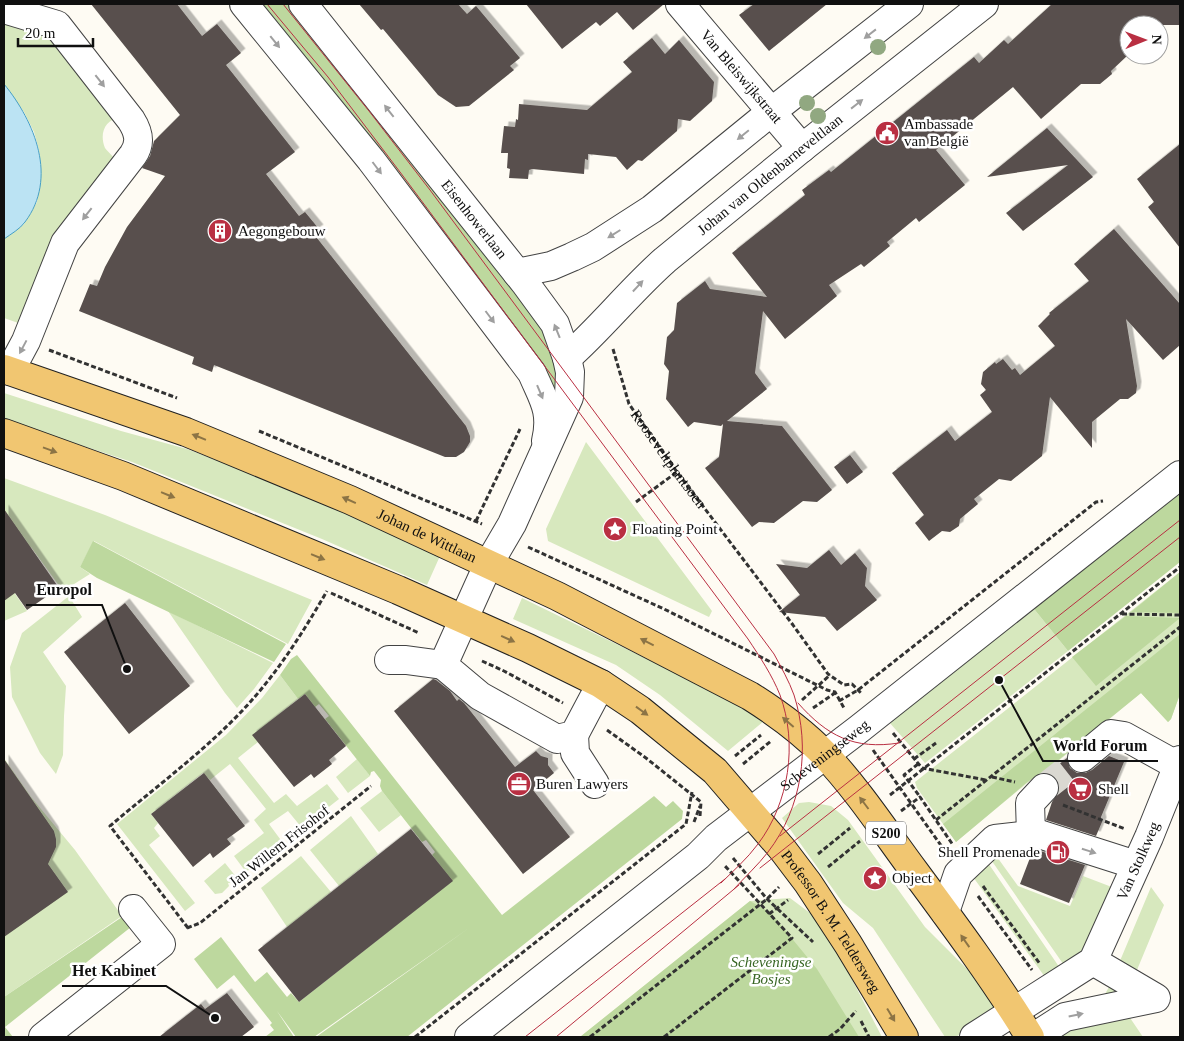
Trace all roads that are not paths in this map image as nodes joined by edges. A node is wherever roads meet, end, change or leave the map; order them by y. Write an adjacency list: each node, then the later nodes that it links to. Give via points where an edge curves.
1 (244, 4): 13 (street, Eisenhowerlaan, one-way to 13, via 371,160 532,373 548,410 549,426)
2 (304, 4): 9 (street, Eisenhowerlaan, one-way to 2)
3 (680, 4): 7 (street, Van Bleiswijkstraat)
4 (909, 4): 7 (street, one-way to 7)
5 (984, 4): 8 (street, Johan van Oldenbarneveltlaan, one-way to 5)
6 (4, 9): 11 (street, one-way to 11, via 57,25 131,120 139,142 133,155 65,244 26,341)
7 (771, 112): 8 (street, Van Bleiswijkstraat); 9 (street, one-way to 9, via 652,210 572,257 551,266)
8 (802, 148): 10 (street, Johan van Oldenbarneveltlaan, one-way to 8, via 650,274)
9 (517, 273): 10 (street, Eisenhowerlaan, one-way to 9, via 555,324)
10 (567, 358): 13 (street, Eisenhowerlaan, via 570,372 568,398)
11 (7, 370): 15 (main road, Johan de Wittlaan / S200, one-way to 11, via 350,500 186,432)
12 (4, 433): 16 (main road, one-way to 16, via 123,476)
13 (542, 459): 15 (street, Eisenhowerlaan, via 506,536)
14 (1180, 475): 21 (street, Scheveningseweg)
15 (488, 565): 16 (street); 21 (main road, Johan de Wittlaan / S200, one-way to 15, via 784,718 750,696 557,596)
16 (464, 620): 17 (street); 19 (main road, one-way to 19)
17 (447, 656): 18 (street); 20 (street, via 480,696 557,739)
18 (389, 660)
19 (601, 684): 20 (street); 26 (main road, one-way to 26, via 640,710 715,771)
20 (580, 726): 24 (street, via 575,753)
21 (824, 755): 26 (street, Scheveningseweg); 30 (main road, S200, one-way to 21)
22 (1082, 758): 23 (street, via 1111,734 1124,736)
23 (1179, 763): 28 (street, Van Stolkweg)
24 (595, 784)
25 (1041, 791): 27 (street, via 1030,803)
26 (751, 812): 34 (street, Scheveningseweg); 35 (main road, Professor B. M. Teldersweg, one-way to 35, via 804,876)
27 (1031, 834): 28 (street, one-way to 28); 30 (street, via 996,839 964,868 956,878)
28 (1136, 865): 31 (street, Van Stolkweg)
29 (133, 909): 33 (street, via 161,944)
30 (945, 912): 32 (main road, S200, one-way to 30)
31 (1093, 961): 32 (street); 38 (street, one-way to 31, via 1065,1017 1156,998)
32 (1014, 1012): 36 (street); 37 (main road, S200)
33 (43, 1037)
34 (469, 1037)
35 (904, 1037)
36 (974, 1037)
37 (1030, 1037)
38 (1034, 1037)

